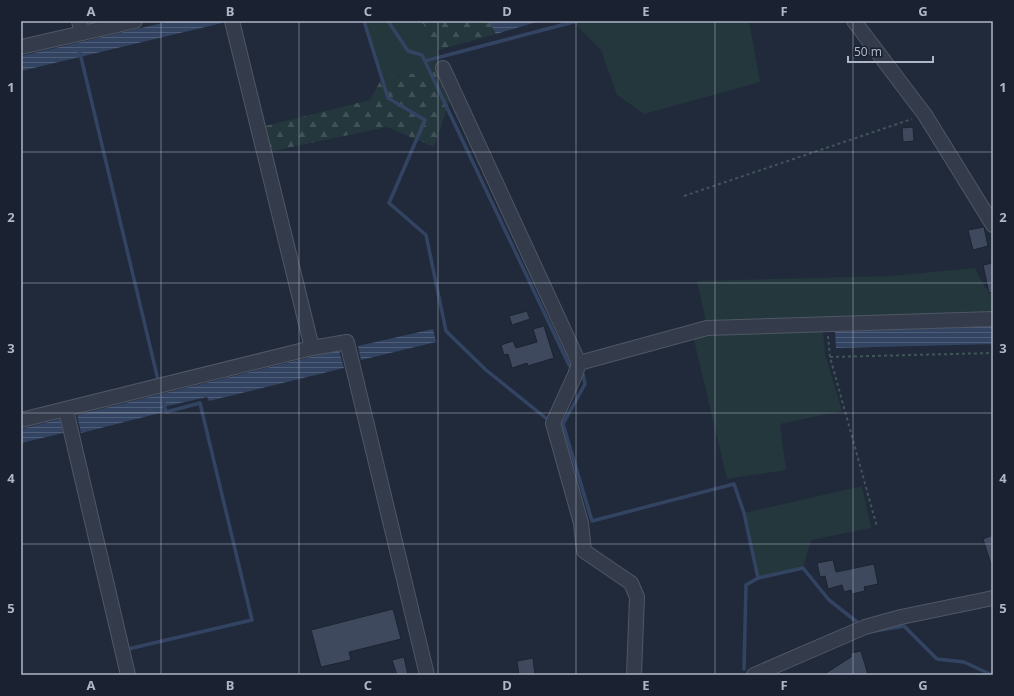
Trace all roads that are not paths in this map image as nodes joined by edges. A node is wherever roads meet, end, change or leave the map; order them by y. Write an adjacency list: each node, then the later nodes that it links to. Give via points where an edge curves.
1 (136, 21): 4 (street)
2 (232, 21): 9 (street)
3 (854, 21): 7 (street, via 925,115)
4 (77, 30): 5 (street)
5 (21, 47)
6 (442, 68): 10 (street)
7 (993, 225)
8 (993, 319): 10 (street, via 707,328)
9 (312, 348): 11 (street); 15 (street, via 347,342)
10 (577, 369): 16 (street, via 553,423 581,523 584,551 631,583 637,598)
11 (66, 410): 12 (street); 14 (street)
12 (21, 420)
13 (993, 598): 17 (street, via 865,627)
14 (128, 675)
15 (427, 675)
16 (634, 675)
17 (754, 675)

